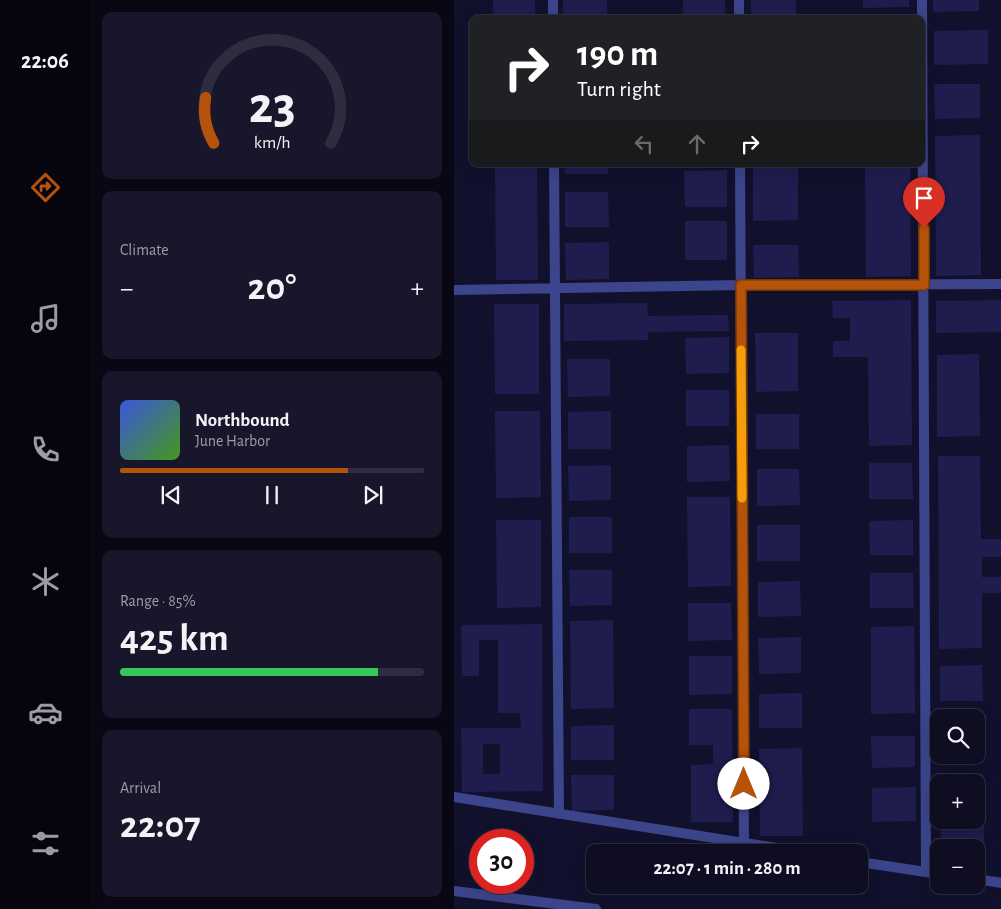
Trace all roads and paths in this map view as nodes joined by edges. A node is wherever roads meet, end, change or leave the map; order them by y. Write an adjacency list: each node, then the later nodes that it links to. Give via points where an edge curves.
1 (553, 0): 4 (street)
2 (739, 0): 5 (street)
3 (922, 0): 6 (street)
4 (553, 15)
5 (739, 15)
6 (922, 15)
7 (554, 167): 13 (street)
8 (740, 167): 11 (street)
9 (923, 167): 12 (street)
10 (1001, 284): 12 (street)
11 (741, 285): 12 (street); 13 (street); 17 (street)
12 (924, 285): 20 (street)
13 (555, 287): 14 (street); 16 (street)
14 (454, 290)
15 (454, 797): 16 (street)
16 (559, 814): 17 (street)
17 (744, 843): 18 (street)
18 (750, 844)
19 (868, 863): 20 (street)
20 (926, 872): 21 (street)
21 (930, 873)
22 (985, 880): 23 (street)
23 (1001, 883)
24 (454, 891): 25 (street)
25 (596, 909)

